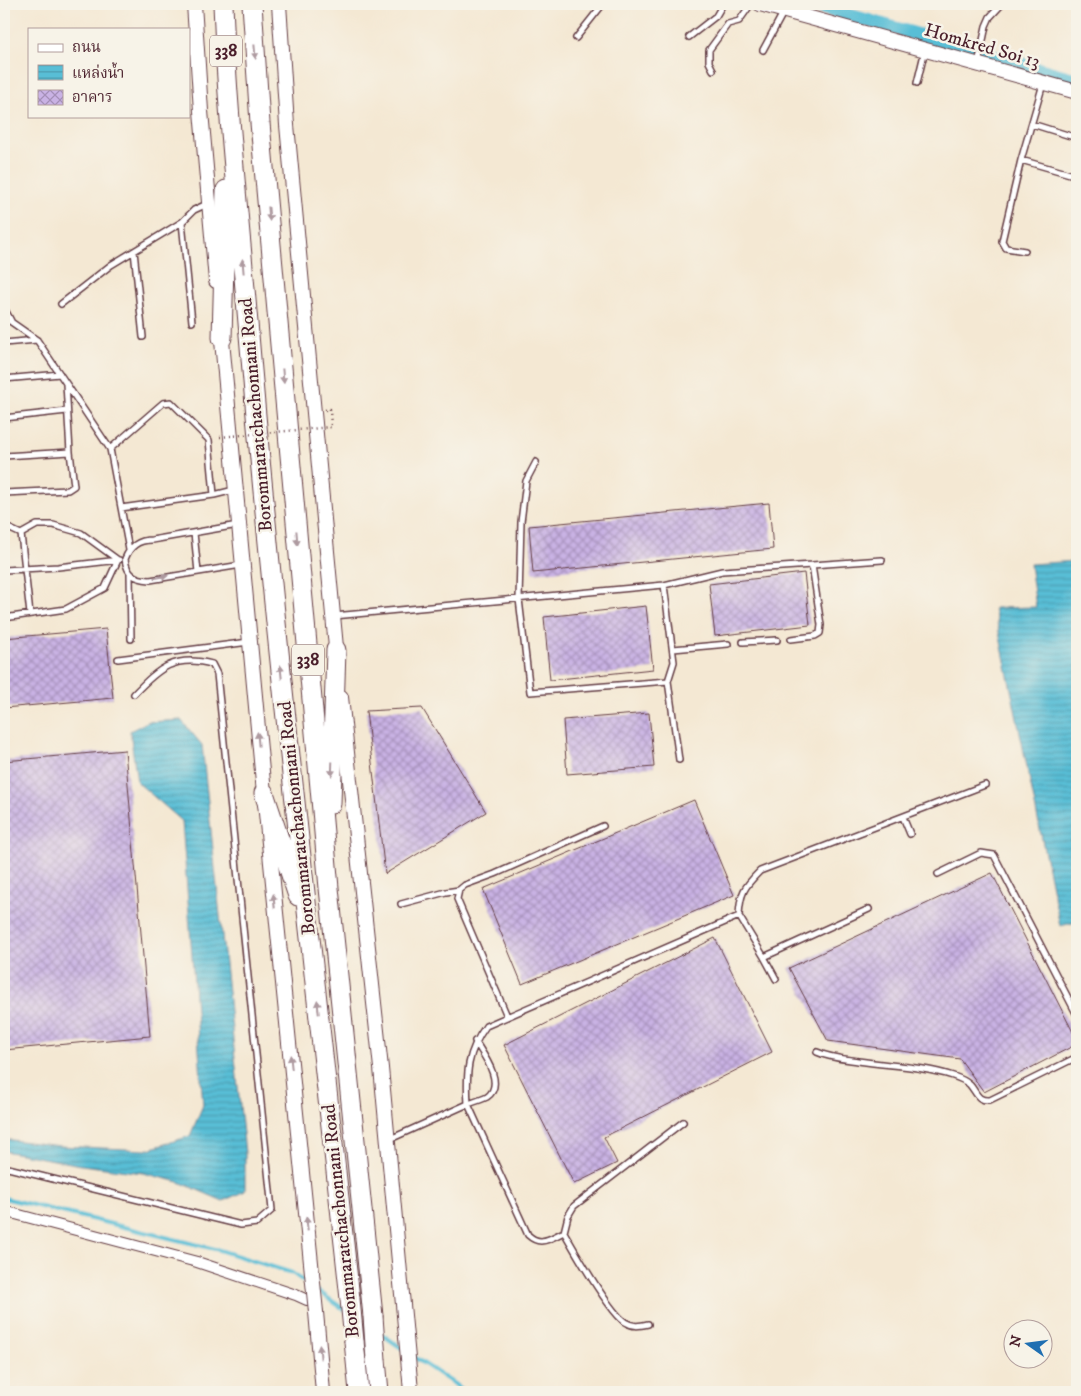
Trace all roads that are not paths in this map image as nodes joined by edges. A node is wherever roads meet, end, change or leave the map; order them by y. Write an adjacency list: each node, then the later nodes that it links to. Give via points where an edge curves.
1 (194, 4): 25 (main road)
2 (223, 4): 20 (highway, Borommaratchachonnani Road / 338)
3 (252, 4): 88 (highway, Borommaratchachonnani Road / 338, one-way to 88)
4 (279, 4): 68 (main road, via 288,135)
5 (603, 4): 12 (lane)
6 (723, 4): 11 (lane, via 716,16)
7 (751, 4): 16 (lane, via 739,21 728,24 709,50)
8 (760, 4): 10 (main road, Homkred Soi 13)
9 (1002, 4): 15 (lane, via 986,26)
10 (784, 10): 13 (lane); 14 (main road, Homkred Soi 13)
11 (689, 37)
12 (576, 38)
13 (763, 50)
14 (926, 50): 15 (main road, Homkred Soi 13); 18 (lane)
15 (979, 61): 17 (main road, Homkred Soi 13)
16 (713, 70)
17 (1044, 82): 19 (main road, Homkred Soi 13); 21 (lane)
18 (916, 83)
19 (1076, 90)
20 (229, 99): 35 (highway); 93 (highway, Borommaratchachonnani Road / 338, one-way to 20, via 258,449)
21 (1032, 124): 22 (lane); 23 (lane)
22 (1077, 138)
23 (1021, 160): 24 (lane); 28 (lane, via 1002,241 1006,248)
24 (1077, 176)
25 (209, 202): 26 (lane); 35 (main road)
26 (182, 222): 27 (lane); 32 (lane)
27 (134, 251): 29 (lane); 34 (lane)
28 (1025, 251)
29 (61, 304)
30 (4, 308): 33 (lane)
31 (4, 320): 33 (lane)
32 (192, 322)
33 (13, 323): 36 (lane)
34 (143, 336)
35 (222, 338): 47 (main road)
36 (37, 340): 37 (lane); 38 (lane)
37 (4, 343)
38 (60, 374): 39 (lane); 40 (lane)
39 (4, 379)
40 (66, 383): 41 (lane); 43 (lane)
41 (67, 411): 42 (lane); 44 (lane)
42 (4, 418)
43 (110, 449): 49 (lane, via 163,403 171,402 209,440); 50 (lane)
44 (70, 452): 45 (lane); 48 (lane, via 74,486 68,490)
45 (4, 456)
46 (536, 462): 66 (lane, via 526,481 521,522)
47 (235, 489): 49 (lane); 51 (main road)
48 (4, 493)
49 (214, 496): 50 (lane)
50 (121, 508): 55 (lane)
51 (238, 524): 53 (lane); 60 (main road)
52 (4, 526): 54 (lane)
53 (194, 533): 55 (lane, via 144,540); 63 (lane)
54 (21, 534): 57 (lane, via 37,524 53,525 81,533); 61 (lane)
55 (128, 550): 56 (lane)
56 (125, 559): 57 (lane); 64 (lane)
57 (118, 560): 61 (lane); 67 (lane, via 105,588 66,609)
58 (882, 560): 59 (lane)
59 (812, 564): 65 (lane, via 722,571); 71 (lane, via 820,633)
60 (242, 565): 63 (lane); 73 (main road)
61 (25, 569): 62 (lane); 67 (lane)
62 (4, 570)
63 (198, 572): 64 (lane, one-way to 63, via 150,580)
64 (130, 574): 70 (lane)
65 (664, 585): 66 (lane); 77 (lane)
66 (520, 599): 68 (lane); 79 (lane, via 530,692)
67 (30, 614): 69 (lane)
68 (333, 616): 76 (main road)
69 (4, 618)
70 (131, 639)
71 (791, 639)
72 (776, 640): 74 (lane)
73 (249, 642): 78 (lane); 83 (main road, one-way to 73)
74 (743, 642)
75 (728, 644): 77 (lane)
76 (336, 650): 88 (highway, one-way to 88); 103 (main road)
77 (673, 650): 79 (lane, via 674,662)
78 (118, 659)
79 (668, 682): 81 (lane)
80 (134, 694): 104 (lane, via 148,679 170,664 198,660 212,664 217,674 272,1210 257,1223 241,1224)
81 (678, 760)
82 (985, 785): 84 (lane)
83 (264, 793): 93 (highway); 110 (main road, one-way to 83, bridge)
84 (902, 816): 86 (lane); 92 (lane, via 760,871 747,884 740,900)
85 (603, 826): 89 (lane)
86 (910, 834)
87 (938, 874): 96 (lane, via 981,853 994,855)
88 (329, 888): 112 (highway, Borommaratchachonnani Road / 338, bridge)
89 (459, 890): 90 (lane); 97 (lane, via 457,899)
90 (401, 904)
91 (869, 909): 94 (lane)
92 (739, 916): 94 (lane); 97 (lane)
93 (310, 933): 111 (highway, Borommaratchachonnani Road / 338, one-way to 93, bridge)
94 (764, 957): 95 (lane)
95 (776, 979)
96 (1077, 1015)
97 (507, 1016): 98 (lane, via 486,1026)
98 (475, 1041): 101 (lane, via 470,1055); 101 (lane, via 493,1072 494,1085 486,1097)
99 (817, 1052): 100 (lane, via 876,1064 918,1067 953,1076 970,1086 984,1101)
100 (1077, 1057)
101 (468, 1104): 103 (lane); 106 (lane, via 528,1235 541,1242)
102 (683, 1122): 106 (lane, via 574,1206)
103 (388, 1140): 109 (main road, bridge)
104 (4, 1167)
105 (4, 1212): 107 (street, via 197,1262)
106 (564, 1232): 108 (lane, via 608,1303 624,1322 634,1326)
107 (307, 1300)
108 (648, 1324)
109 (410, 1386)
110 (323, 1392)
111 (359, 1392)
112 (379, 1392)

